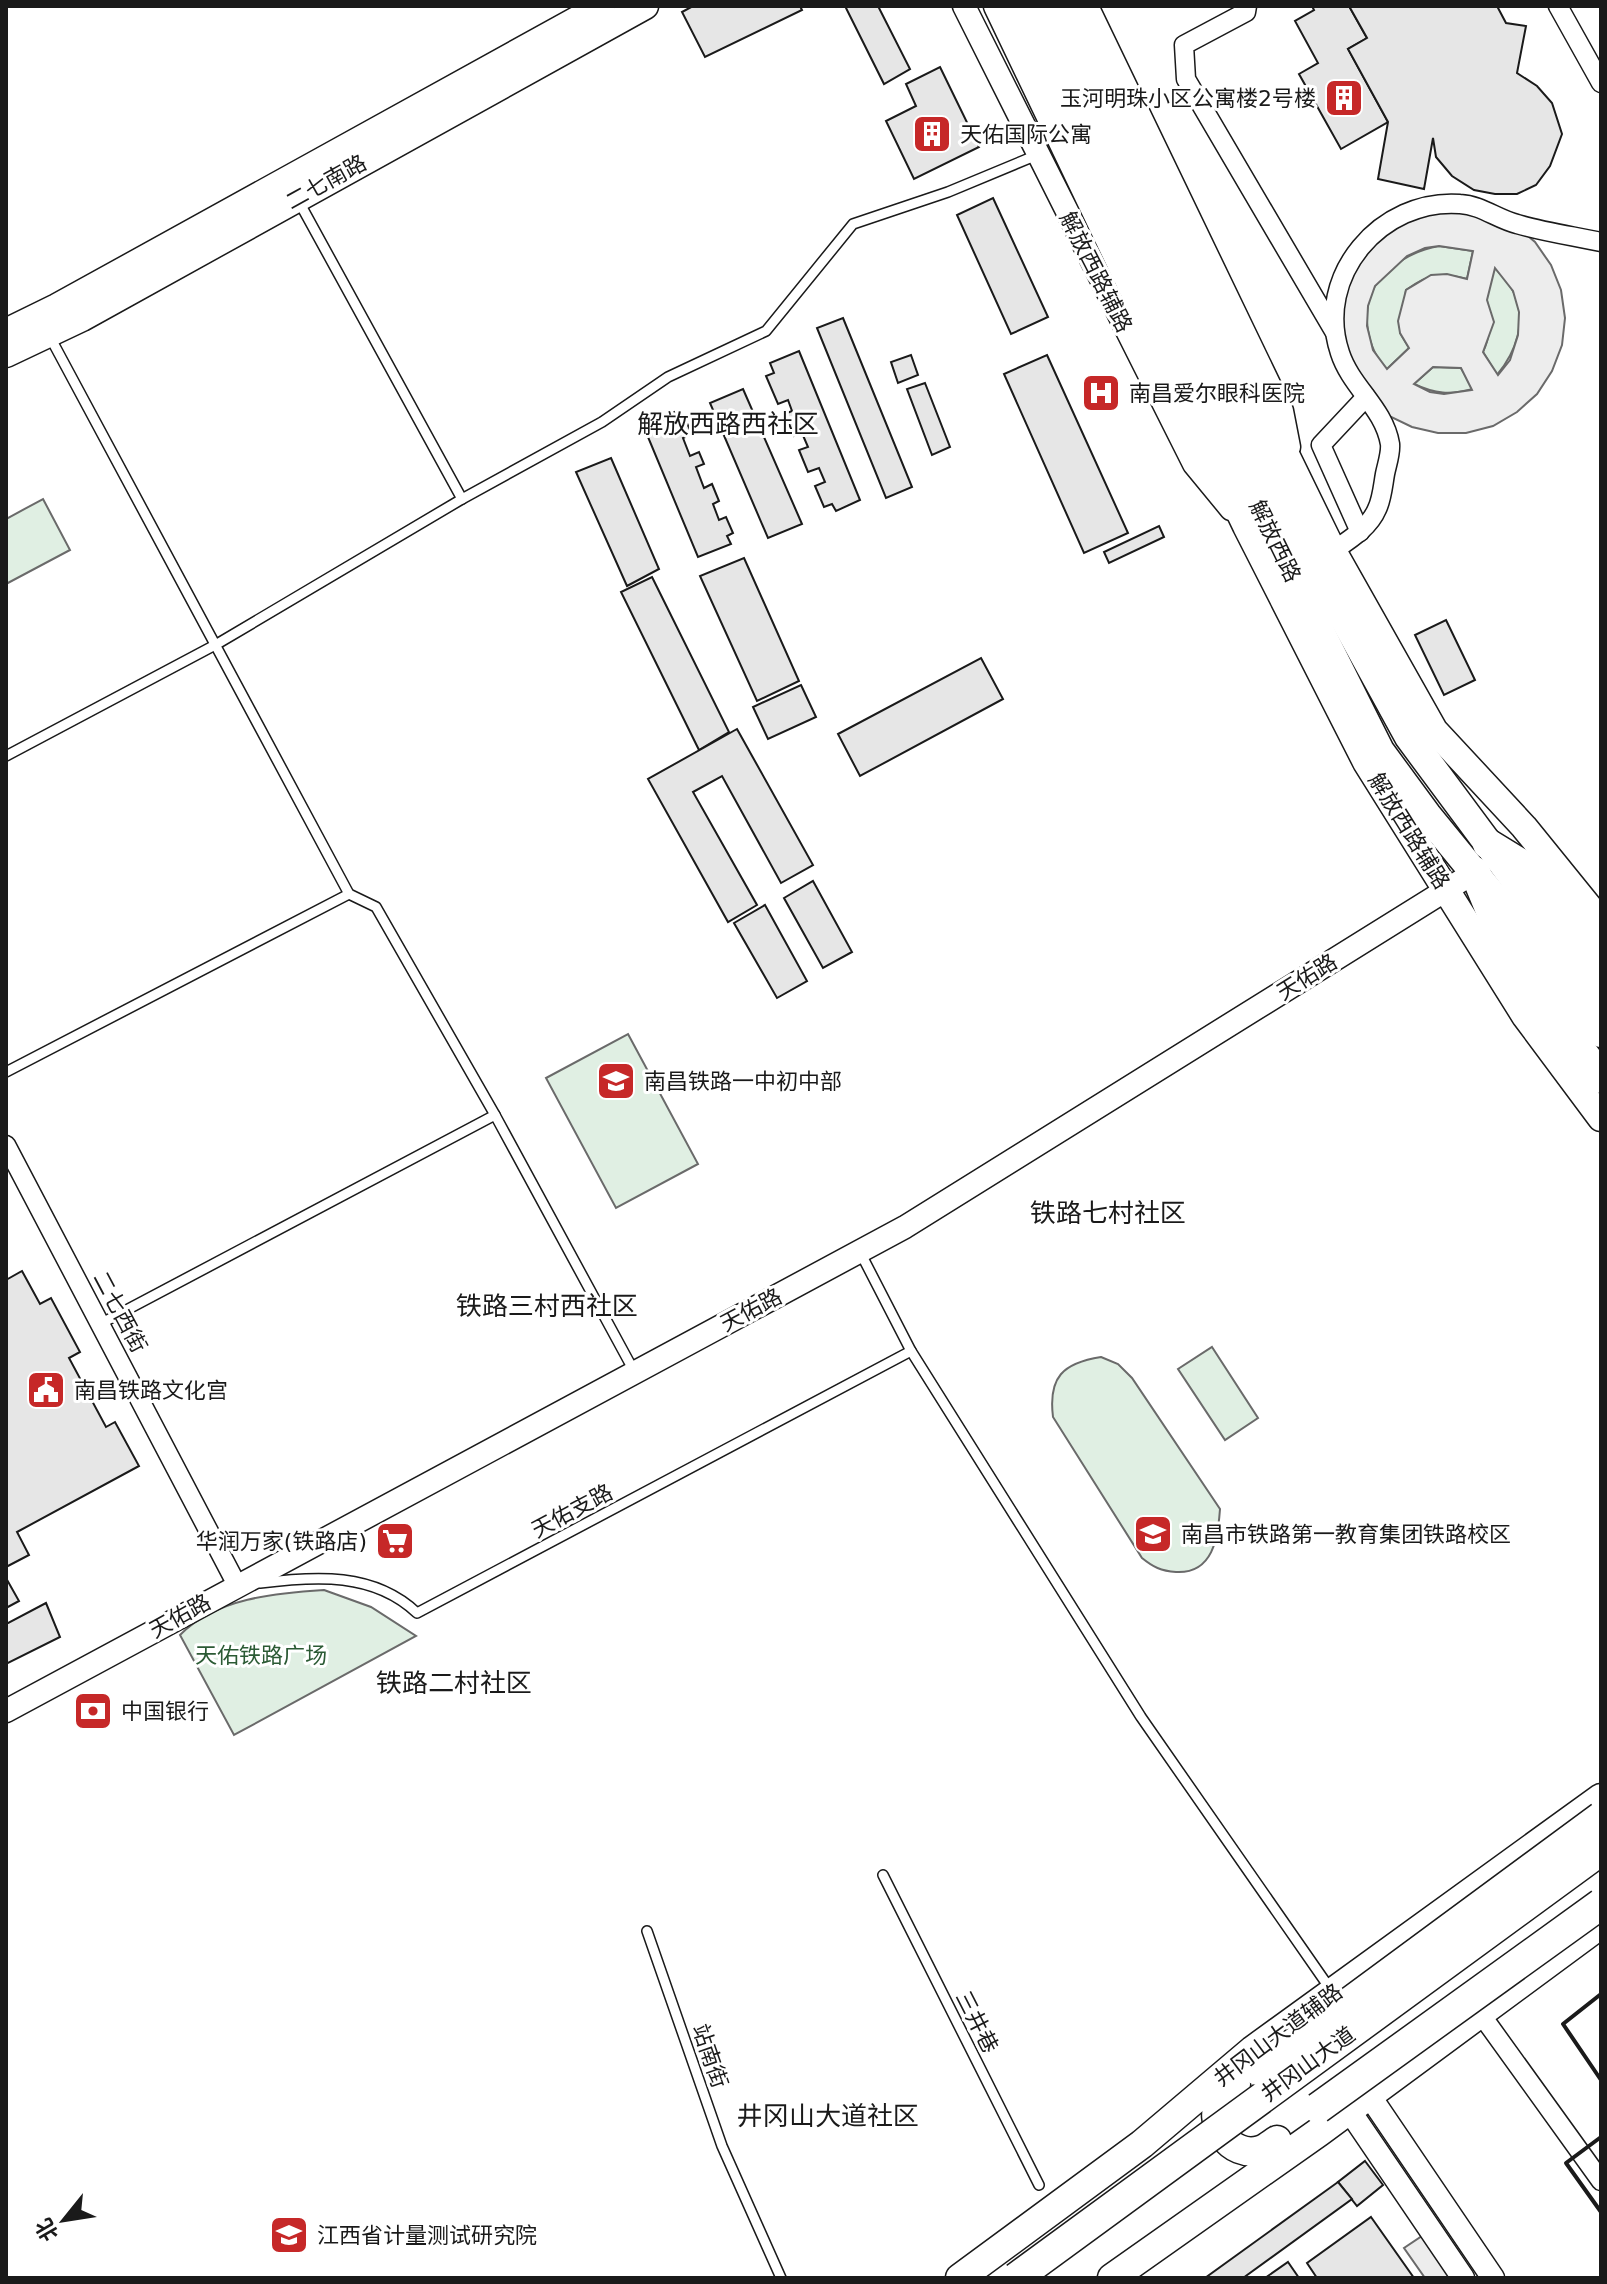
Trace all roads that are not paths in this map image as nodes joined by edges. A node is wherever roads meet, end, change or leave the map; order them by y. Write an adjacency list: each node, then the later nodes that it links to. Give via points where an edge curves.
1 (602, 6): 15 (main road, 二七南路)
2 (645, 6): 13 (main road, 二七南路)
3 (964, 6): 12 (street, 解放西路辅路)
4 (997, 6): 22 (main road, 解放西路辅路)
5 (1018, 6): 29 (main road, 解放西路)
6 (1046, 6): 28 (main road, 解放西路, via 1313,562)
7 (1067, 6): 20 (main road)
8 (1087, 6): 20 (street, via 1282,411)
9 (1247, 6): 17 (street, via 1246,12 1184,45 1186,79)
10 (1558, 6): 11 (street)
11 (1601, 83)
12 (1037, 155): 21 (lane, via 853,224 766,331 668,377 602,422); 22 (street, 解放西路辅路, via 1194,464)
13 (297, 198): 16 (main road, 二七南路); 21 (lane)
14 (1601, 242): 17 (street, via 1514,224 1461,204 1411,210 1370,235 1354,254 1340,282)
15 (6, 332)
16 (49, 334): 18 (main road, 二七南路); 27 (lane)
17 (1336, 334): 19 (street, via 1340,354)
18 (6, 354)
19 (1366, 397): 23 (street, via 1383,420 1390,446 1377,510); 23 (street, via 1321,445)
20 (1295, 475): 24 (main road)
21 (462, 499): 27 (lane)
22 (1246, 526): 26 (main road, 解放西路辅路)
23 (1360, 532): 24 (street)
24 (1333, 551): 25 (main road)
25 (1347, 576): 28 (main road); 32 (main road)
26 (1293, 616): 29 (main road); 34 (main road, 解放西路辅路)
27 (217, 644): 33 (lane); 38 (lane)
28 (1358, 645): 30 (main road, 解放西路)
29 (1333, 656): 31 (main road, 解放西路)
30 (1384, 692): 32 (main road); 35 (main road, 解放西路, via 1409,737)
31 (1356, 703): 34 (main road); 36 (main road, 解放西路, via 1380,751)
32 (1434, 730): 39 (main road, via 1524,827)
33 (6, 756)
34 (1366, 762): 37 (main road, 解放西路辅路)
35 (1488, 844): 40 (highway, via 1537,874); 41 (main road, 解放西路)
36 (1475, 872): 37 (street, 天佑路); 42 (main road, 解放西路); 44 (highway, via 1508,952)
37 (1446, 890): 46 (main road, 解放西路辅路, via 1525,1016); 48 (street, 天佑路)
38 (349, 894): 43 (lane); 45 (lane, via 376,907)
39 (1601, 922)
40 (1601, 957)
41 (1601, 996)
42 (1601, 1033)
43 (6, 1072)
44 (1601, 1078)
45 (495, 1115): 49 (lane); 51 (lane)
46 (1601, 1118)
47 (6, 1145): 49 (street, 二七西街)
48 (860, 1252): 50 (lane); 51 (street, 天佑路)
49 (100, 1324): 52 (street, 二七西街)
50 (911, 1351): 52 (lane, 天佑支路, via 417,1613 400,1598 337,1579); 64 (lane, via 1141,1717)
51 (634, 1372): 52 (street, 天佑路)
52 (237, 1585): 53 (street, 天佑路)
53 (6, 1711)
54 (1601, 1798): 64 (main road, 井冈山大道辅路)
55 (1601, 1808): 57 (main road)
56 (1601, 1817): 66 (highway, bridge)
57 (1601, 1827)
58 (1601, 1850): 76 (highway, 井冈山大道, bridge)
59 (1601, 1873): 77 (highway, 井冈山大道)
60 (883, 1875): 72 (lane, 三井巷)
61 (1601, 1904): 68 (highway, bridge)
62 (1601, 1924): 65 (main road)
63 (647, 1931): 74 (lane, 站南街, via 722,2146)
64 (1333, 1992): 70 (main road, 井冈山大道辅路, via 1253,2050)
65 (1480, 2013): 67 (main road); 71 (street)
66 (1247, 2077): 69 (main road, via 1221,2098 1216,2118 1223,2137 1239,2150 1259,2151); 70 (main road)
67 (1359, 2103): 73 (main road); 79 (street); 80 (street)
68 (1318, 2108): 69 (main road)
69 (1277, 2140): 73 (main road)
70 (1142, 2144): 75 (main road, 井冈山大道辅路)
71 (1601, 2181)
72 (1039, 2185)
73 (1201, 2213): 78 (main road)
74 (781, 2278)
75 (960, 2278)
76 (1016, 2278)
77 (1048, 2278)
78 (1112, 2278)
79 (1463, 2278)
80 (1493, 2278)

